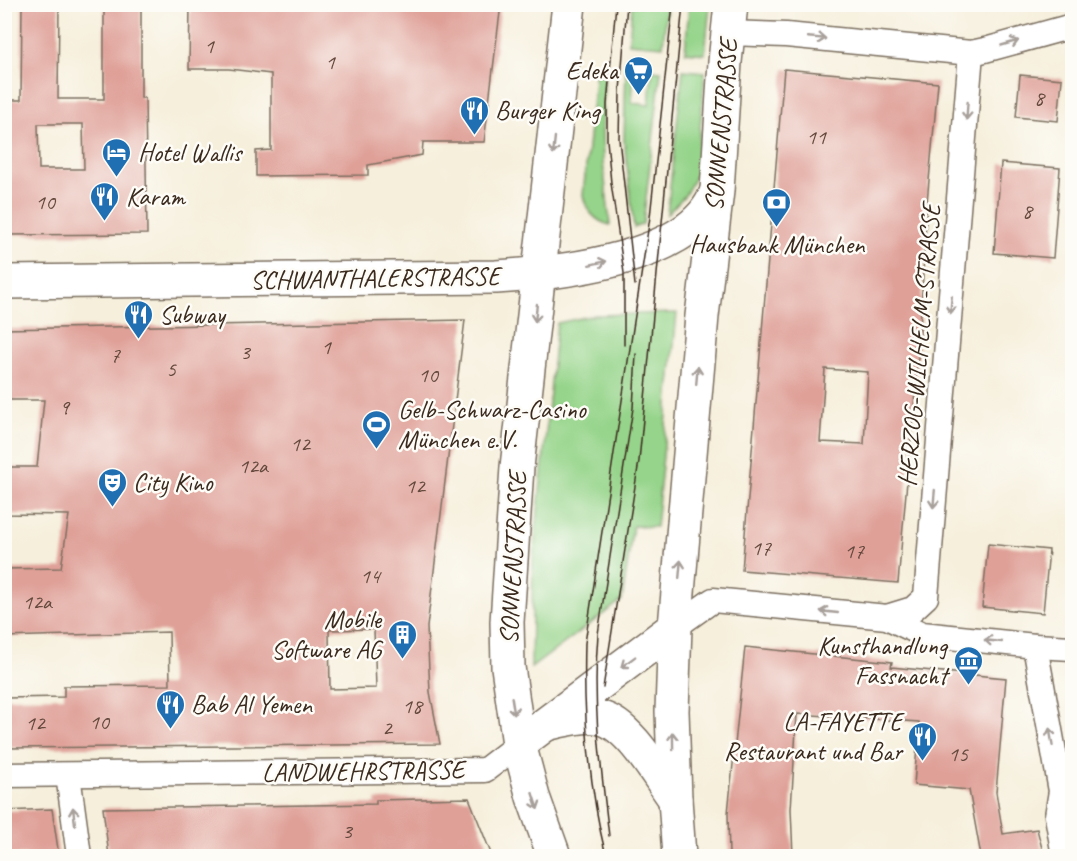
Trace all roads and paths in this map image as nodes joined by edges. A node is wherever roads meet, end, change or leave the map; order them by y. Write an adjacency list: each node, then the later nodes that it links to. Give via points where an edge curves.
1 (569, 4): 6 (main road, SONNENSTRASSE, one-way to 6)
2 (729, 19): 4 (street, one-way to 4, via 786,36); 5 (main road, SONNENSTRASSE)
3 (1072, 26): 4 (street, one-way to 3)
4 (971, 52): 8 (street, HERZOG-WILHELM-STRASSE, one-way to 8, via 926,597 909,612)
5 (717, 191): 6 (main road, SCHWANTHALERSTRASSE, one-way to 5, via 622,258 660,245 698,221); 9 (main road, SONNENSTRASSE, one-way to 5)
6 (540, 274): 7 (main road, SCHWANTHALERSTRASSE); 13 (main road, SONNENSTRASSE, one-way to 13, via 517,467 507,622 509,676)
7 (4, 282)
8 (887, 617): 9 (street, one-way to 9, via 713,600); 10 (street, one-way to 8, via 922,634)
9 (675, 627): 12 (main road, LANDWEHRSTRASSE, one-way to 12); 17 (main road, SONNENSTRASSE, one-way to 9)
10 (1035, 646): 11 (street); 16 (street, one-way to 10)
11 (1072, 648)
12 (546, 723): 13 (main road, LANDWEHRSTRASSE); 17 (main road, via 590,716 610,722 632,740)
13 (519, 744): 15 (street, LANDWEHRSTRASSE, via 485,770); 19 (main road, SONNENSTRASSE, one-way to 19)
14 (4, 775): 15 (street, LANDWEHRSTRASSE)
15 (68, 775): 18 (street, one-way to 15)
16 (1067, 788): 21 (street, via 1057,816)
17 (675, 799): 20 (main road, SONNENSTRASSE)
18 (79, 856)
19 (554, 856)
20 (679, 856)
21 (1064, 856)

